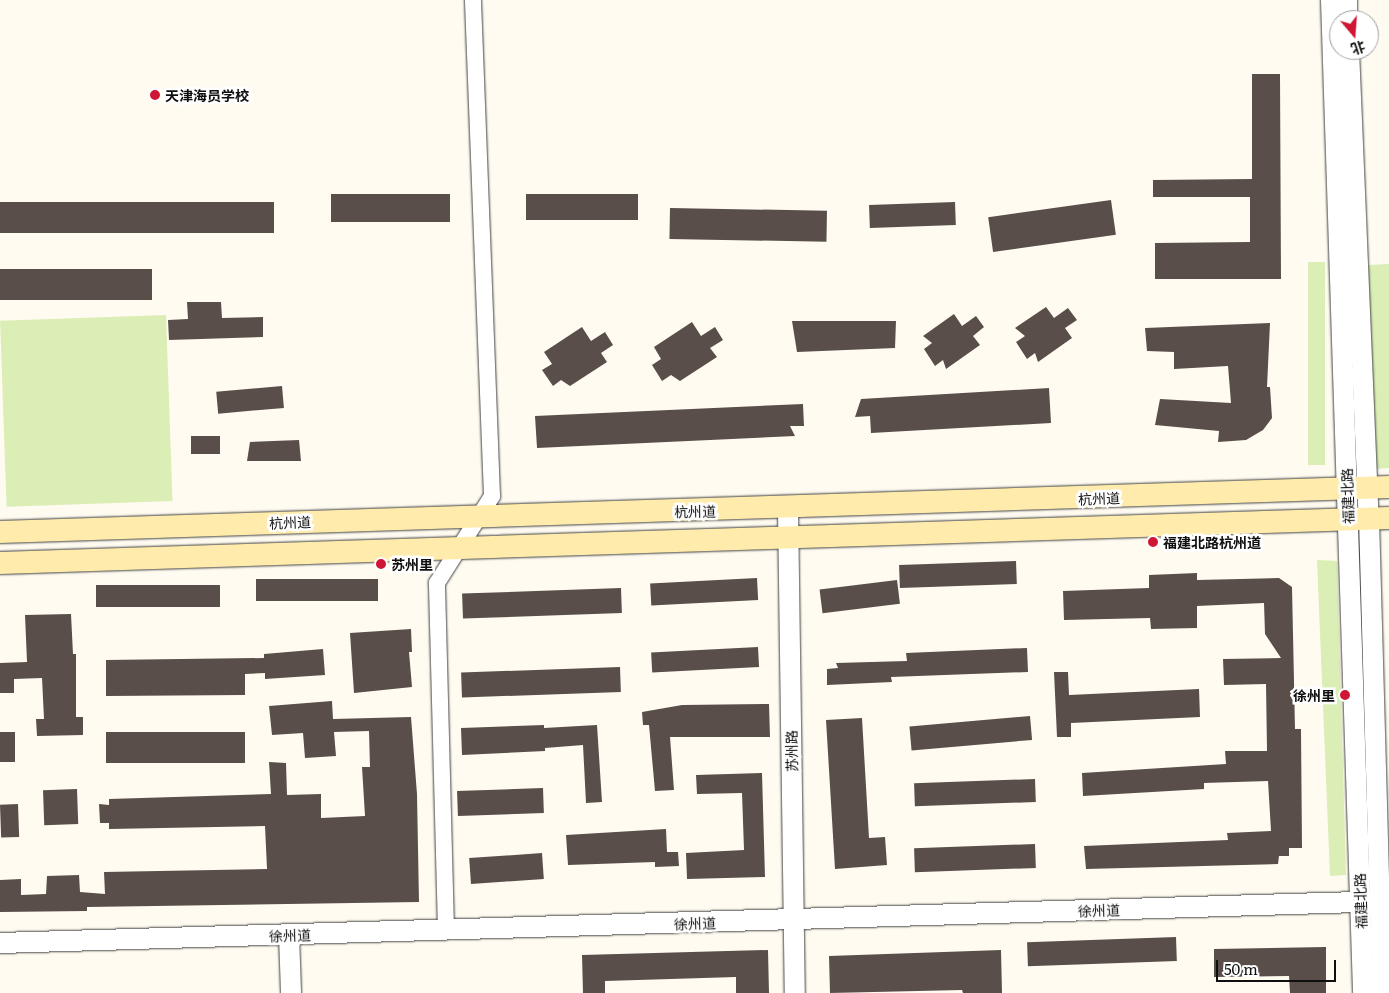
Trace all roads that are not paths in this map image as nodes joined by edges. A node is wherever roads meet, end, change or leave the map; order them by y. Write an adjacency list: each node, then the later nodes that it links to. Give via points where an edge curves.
1 (473, 0): 6 (street, via 492,496)
2 (1331, 0): 4 (street, 福建北路)
3 (1349, 60): 4 (street, 福建北路)
4 (1368, 488): 5 (main road, 杭州道); 7 (street, 福建北路)
5 (788, 509): 6 (main road, 杭州道); 9 (street, 苏州路)
6 (479, 515): 8 (main road, 杭州道); 10 (street)
7 (1369, 519): 9 (main road, 杭州道); 12 (street, 福建北路)
8 (0, 532)
9 (788, 536): 10 (main road, 杭州道); 13 (street, 苏州路)
10 (459, 547): 11 (main road, 杭州道); 14 (street, via 437,583)
11 (0, 563)
12 (1376, 901): 13 (street, 徐州道); 19 (street, 福建北路); 20 (street, 福建北路)
13 (794, 920): 14 (street, 徐州道); 18 (street, 苏州路)
14 (446, 930): 15 (street, 徐州道)
15 (289, 935): 16 (street, 徐州道); 17 (street)
16 (0, 943)
17 (291, 993)
18 (795, 993)
19 (1363, 993)
20 (1382, 993)

